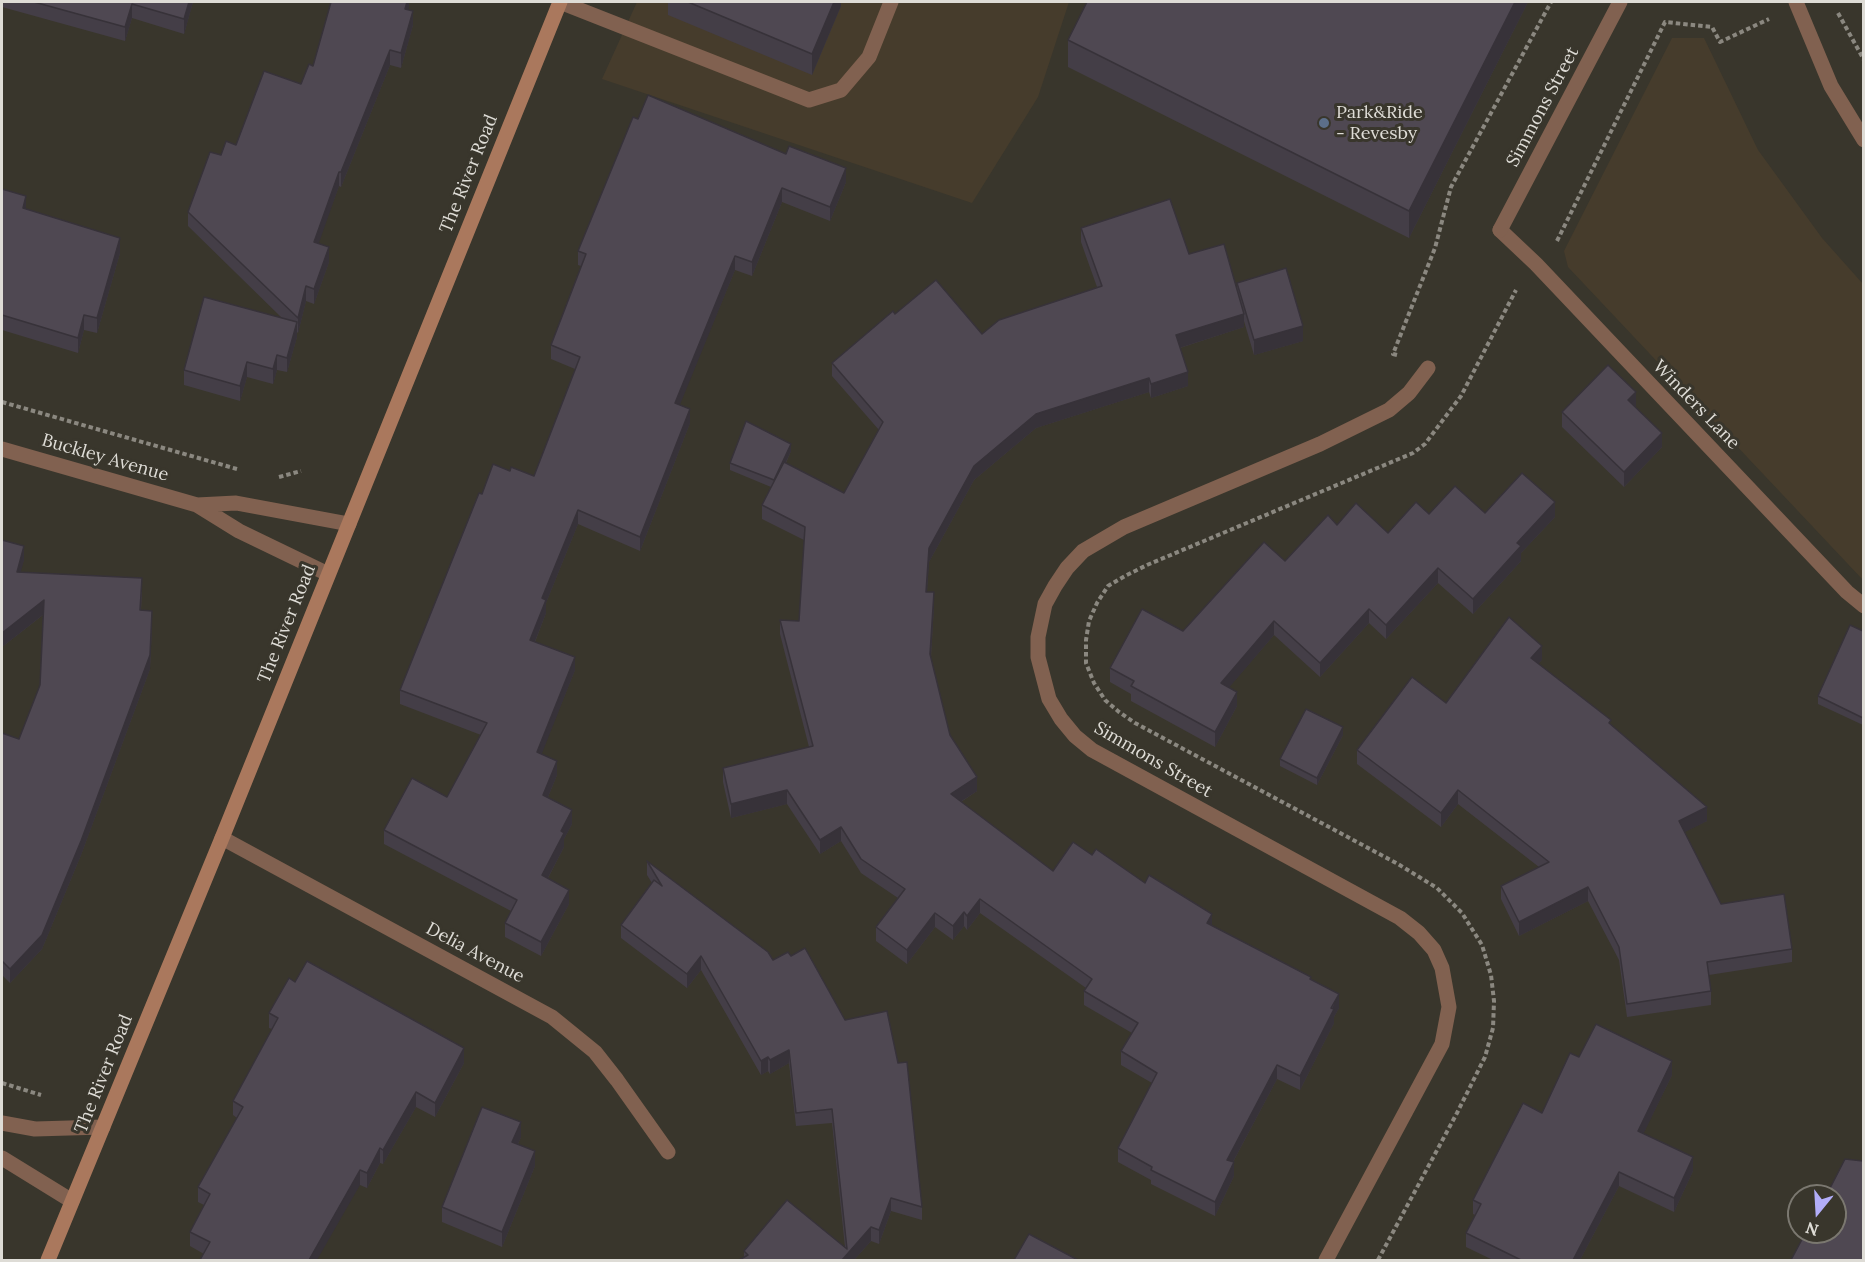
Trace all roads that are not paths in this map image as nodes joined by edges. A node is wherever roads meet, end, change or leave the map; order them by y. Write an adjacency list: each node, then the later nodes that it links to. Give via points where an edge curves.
1 (560, 2): 2 (street, via 809,100 841,90 869,57); 10 (main road, The River Road)
2 (891, 2)
3 (1620, 2): 6 (street, Simmons Street)
4 (1797, 4): 5 (street, via 1831,86)
5 (1863, 140)
6 (1500, 230): 12 (street, Winders Lane)
7 (1428, 368): 20 (street, Simmons Street, via 1409,393 1389,410 1320,444 1124,527 1083,551 1055,586 1038,638 1038,657 1049,699 1075,736 1092,750 1400,918 1434,950 1442,968 1449,1007 1442,1044)
8 (2, 449): 9 (street, Buckley Avenue)
9 (197, 505): 10 (street, Buckley Avenue, via 236,503); 11 (street, Buckley Avenue, via 239,531)
10 (349, 524): 11 (main road, The River Road)
11 (328, 574): 13 (main road, The River Road)
12 (1863, 606)
13 (222, 838): 15 (main road, The River Road); 16 (street, Delia Avenue, via 552,1017 595,1052)
14 (2, 1123): 15 (street, via 35,1129)
15 (103, 1127): 18 (main road, The River Road)
16 (668, 1152)
17 (2, 1158): 18 (street)
18 (72, 1201): 19 (main road, The River Road)
19 (48, 1260)
20 (1326, 1260)

